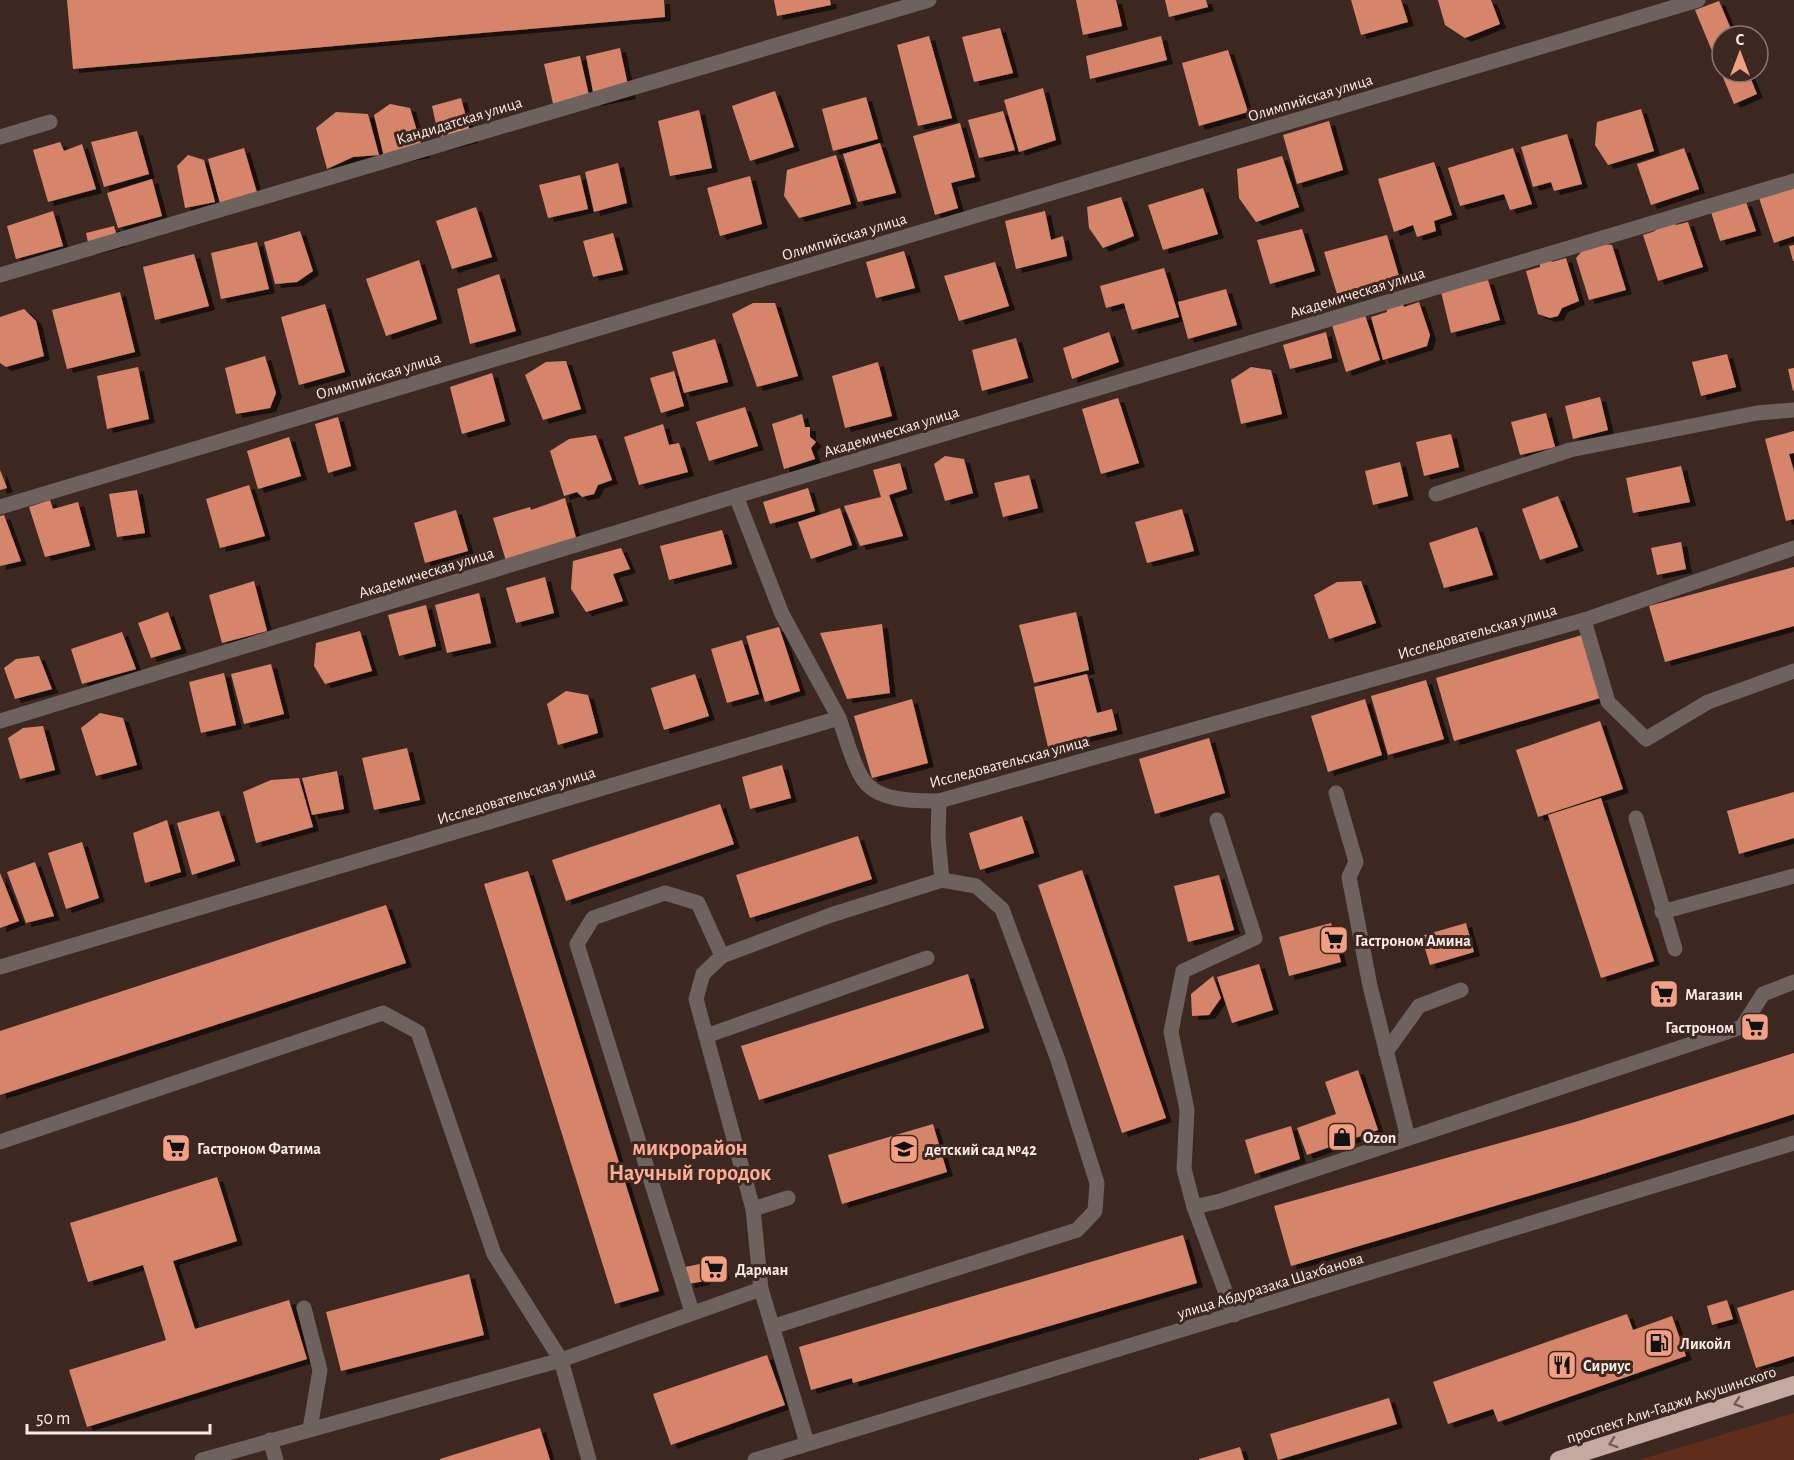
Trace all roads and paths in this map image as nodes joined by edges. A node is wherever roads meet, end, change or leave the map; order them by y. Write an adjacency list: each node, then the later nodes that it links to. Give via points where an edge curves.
1 (929, 0): 6 (street, Кандидатская улица)
2 (1698, 0): 10 (street, Олимпийская улица)
3 (50, 122): 4 (street)
4 (0, 137)
5 (1794, 181): 9 (street, Академическая улица)
6 (0, 275)
7 (1794, 410): 8 (street, via 1757,413 1570,450)
8 (1436, 494)
9 (736, 496): 14 (street, via 783,614); 15 (street, Академическая улица)
10 (0, 507)
11 (1794, 548): 12 (street, Исследовательская улица)
12 (1584, 620): 13 (street, via 1608,702 1646,739 1708,702); 17 (street, Исследовательская улица)
13 (1794, 671)
14 (839, 718): 17 (street, Исследовательская улица, via 861,778 906,802); 26 (street, Исследовательская улица)
15 (0, 721)
16 (1336, 793): 30 (street, via 1356,862 1349,877)
17 (939, 801): 21 (street)
18 (1636, 818): 22 (street)
19 (1217, 820): 35 (street, via 1255,938 1183,971 1171,1032 1187,1110 1184,1169)
20 (1794, 876): 22 (street)
21 (942, 880): 24 (street, via 831,915); 41 (street, via 976,886 1002,909 1058,1060 1097,1183 1095,1211 1077,1230)
22 (1662, 912): 23 (street)
23 (1675, 949)
24 (722, 956): 29 (street, via 703,974 696,999); 39 (street, via 698,903 665,893 593,918 577,944)
25 (927, 958): 29 (street)
26 (0, 967)
27 (1794, 982): 31 (street, via 1762,994 1742,1027)
28 (1461, 990): 30 (street, via 1419,1006)
29 (706, 1036): 36 (street)
30 (1386, 1052): 31 (street)
31 (1408, 1138): 35 (street)
32 (0, 1142): 42 (street, via 383,1013 418,1032 494,1254)
33 (1794, 1143): 40 (street, улица Абдуразака Шахбанова)
34 (788, 1198): 36 (street)
35 (1194, 1207): 40 (street)
36 (753, 1209): 37 (street)
37 (761, 1289): 39 (street); 41 (street)
38 (304, 1308): 44 (street, via 320,1370)
39 (692, 1312): 42 (street)
40 (1234, 1315): 46 (street, улица Абдуразака Шахбанова)
41 (772, 1327): 46 (street)
42 (561, 1360): 44 (street); 49 (street)
43 (1794, 1385): 51 (highway, проспект Али-Гаджи Акушинского, one-way to 51)
44 (310, 1429): 45 (street)
45 (270, 1440): 47 (street); 48 (street)
46 (807, 1443): 50 (street, улица Абдуразака Шахбанова)
47 (202, 1460)
48 (276, 1460)
49 (589, 1460)
50 (755, 1460)
51 (1559, 1460)

